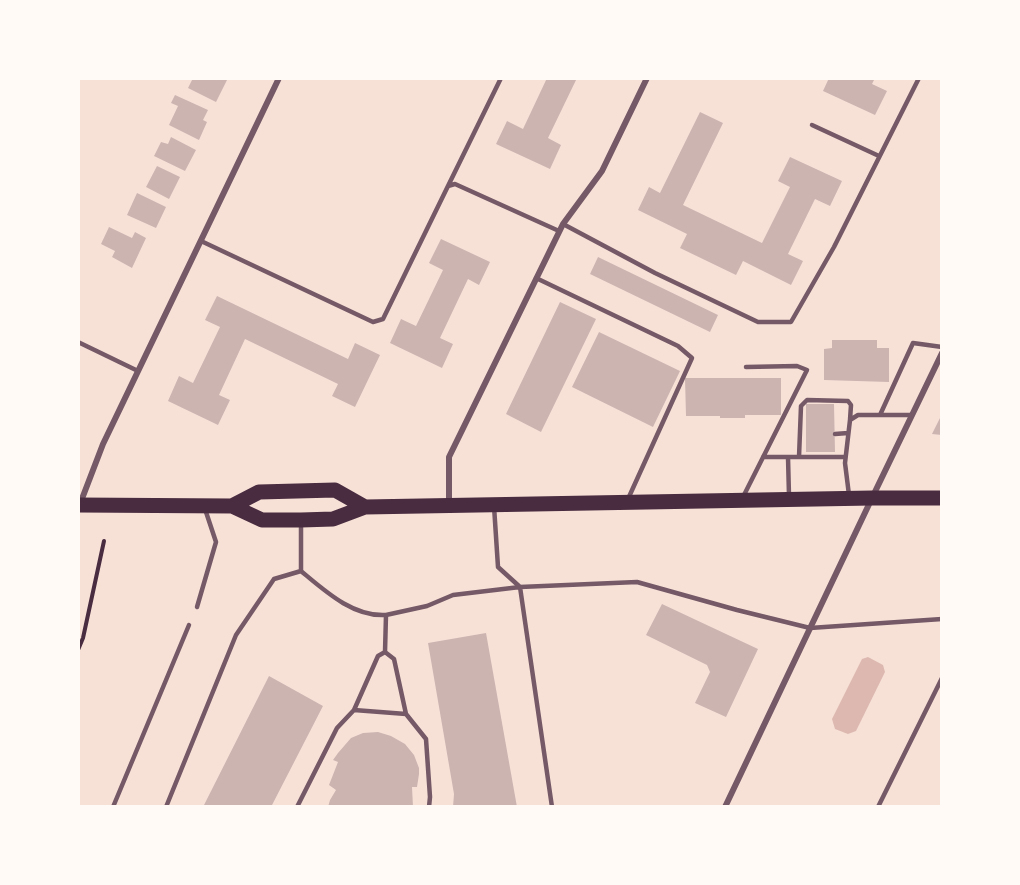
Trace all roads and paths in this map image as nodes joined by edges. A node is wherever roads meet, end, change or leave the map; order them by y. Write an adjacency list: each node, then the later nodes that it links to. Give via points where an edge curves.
1 (279, 78): 10 (street)
2 (501, 78): 7 (lane)
3 (647, 78): 8 (street, via 602,171)
4 (919, 78): 6 (lane)
5 (812, 125): 6 (lane)
6 (879, 156): 8 (lane, via 791,322 758,322)
7 (448, 186): 9 (lane, via 455,184); 10 (lane, via 383,319 373,322)
8 (563, 224): 9 (street)
9 (560, 231): 11 (street)
10 (201, 241): 16 (street)
11 (536, 278): 31 (lane, via 678,346 692,358); 32 (street, via 449,457)
12 (78, 342): 16 (lane)
13 (942, 347): 17 (lane, via 913,343)
14 (942, 353): 18 (street)
15 (746, 367): 22 (lane, via 797,366 807,370)
16 (138, 371): 34 (street)
17 (880, 415): 18 (lane); 19 (lane, via 858,415)
18 (911, 415): 27 (street)
19 (850, 420): 21 (lane); 24 (lane, via 848,401 807,400 801,406 803,434)
20 (835, 434): 21 (lane)
21 (848, 434): 25 (lane)
22 (764, 457): 23 (lane); 30 (lane)
23 (788, 457): 24 (lane); 29 (lane)
24 (799, 457): 25 (lane)
25 (845, 457): 26 (lane)
26 (849, 498): 27 (main road); 29 (main road)
27 (872, 498): 28 (main road); 46 (street)
28 (942, 498)
29 (790, 499): 30 (main road)
30 (742, 500): 31 (main road)
31 (627, 501): 33 (main road)
32 (449, 504): 33 (main road); 37 (main road)
33 (494, 504): 41 (lane, via 498,567)
34 (79, 505): 35 (main road)
35 (204, 506): 36 (main road); 42 (lane, via 216,542)
36 (232, 506): 37 (main road, via 259,492 335,490); 38 (main road, via 262,520)
37 (365, 507): 38 (main road, via 333,519)
38 (301, 520): 40 (lane)
39 (104, 541): 47 (path)
40 (301, 571): 43 (lane, via 350,607 375,616); 53 (lane, via 274,579 236,635)
41 (520, 587): 43 (lane, via 453,595); 46 (lane, via 637,582); 56 (lane)
42 (197, 607)
43 (387, 615): 48 (lane)
44 (942, 619): 46 (lane)
45 (189, 626): 52 (lane)
46 (810, 628): 57 (street)
47 (78, 650)
48 (386, 652): 50 (lane, via 378,656); 51 (lane, via 394,659)
49 (942, 678): 58 (lane)
50 (354, 710): 51 (lane); 54 (lane, via 337,728)
51 (406, 714): 55 (lane, via 426,739)
52 (113, 807)
53 (166, 807)
54 (297, 807)
55 (429, 807)
56 (552, 807)
57 (725, 807)
58 (878, 807)

